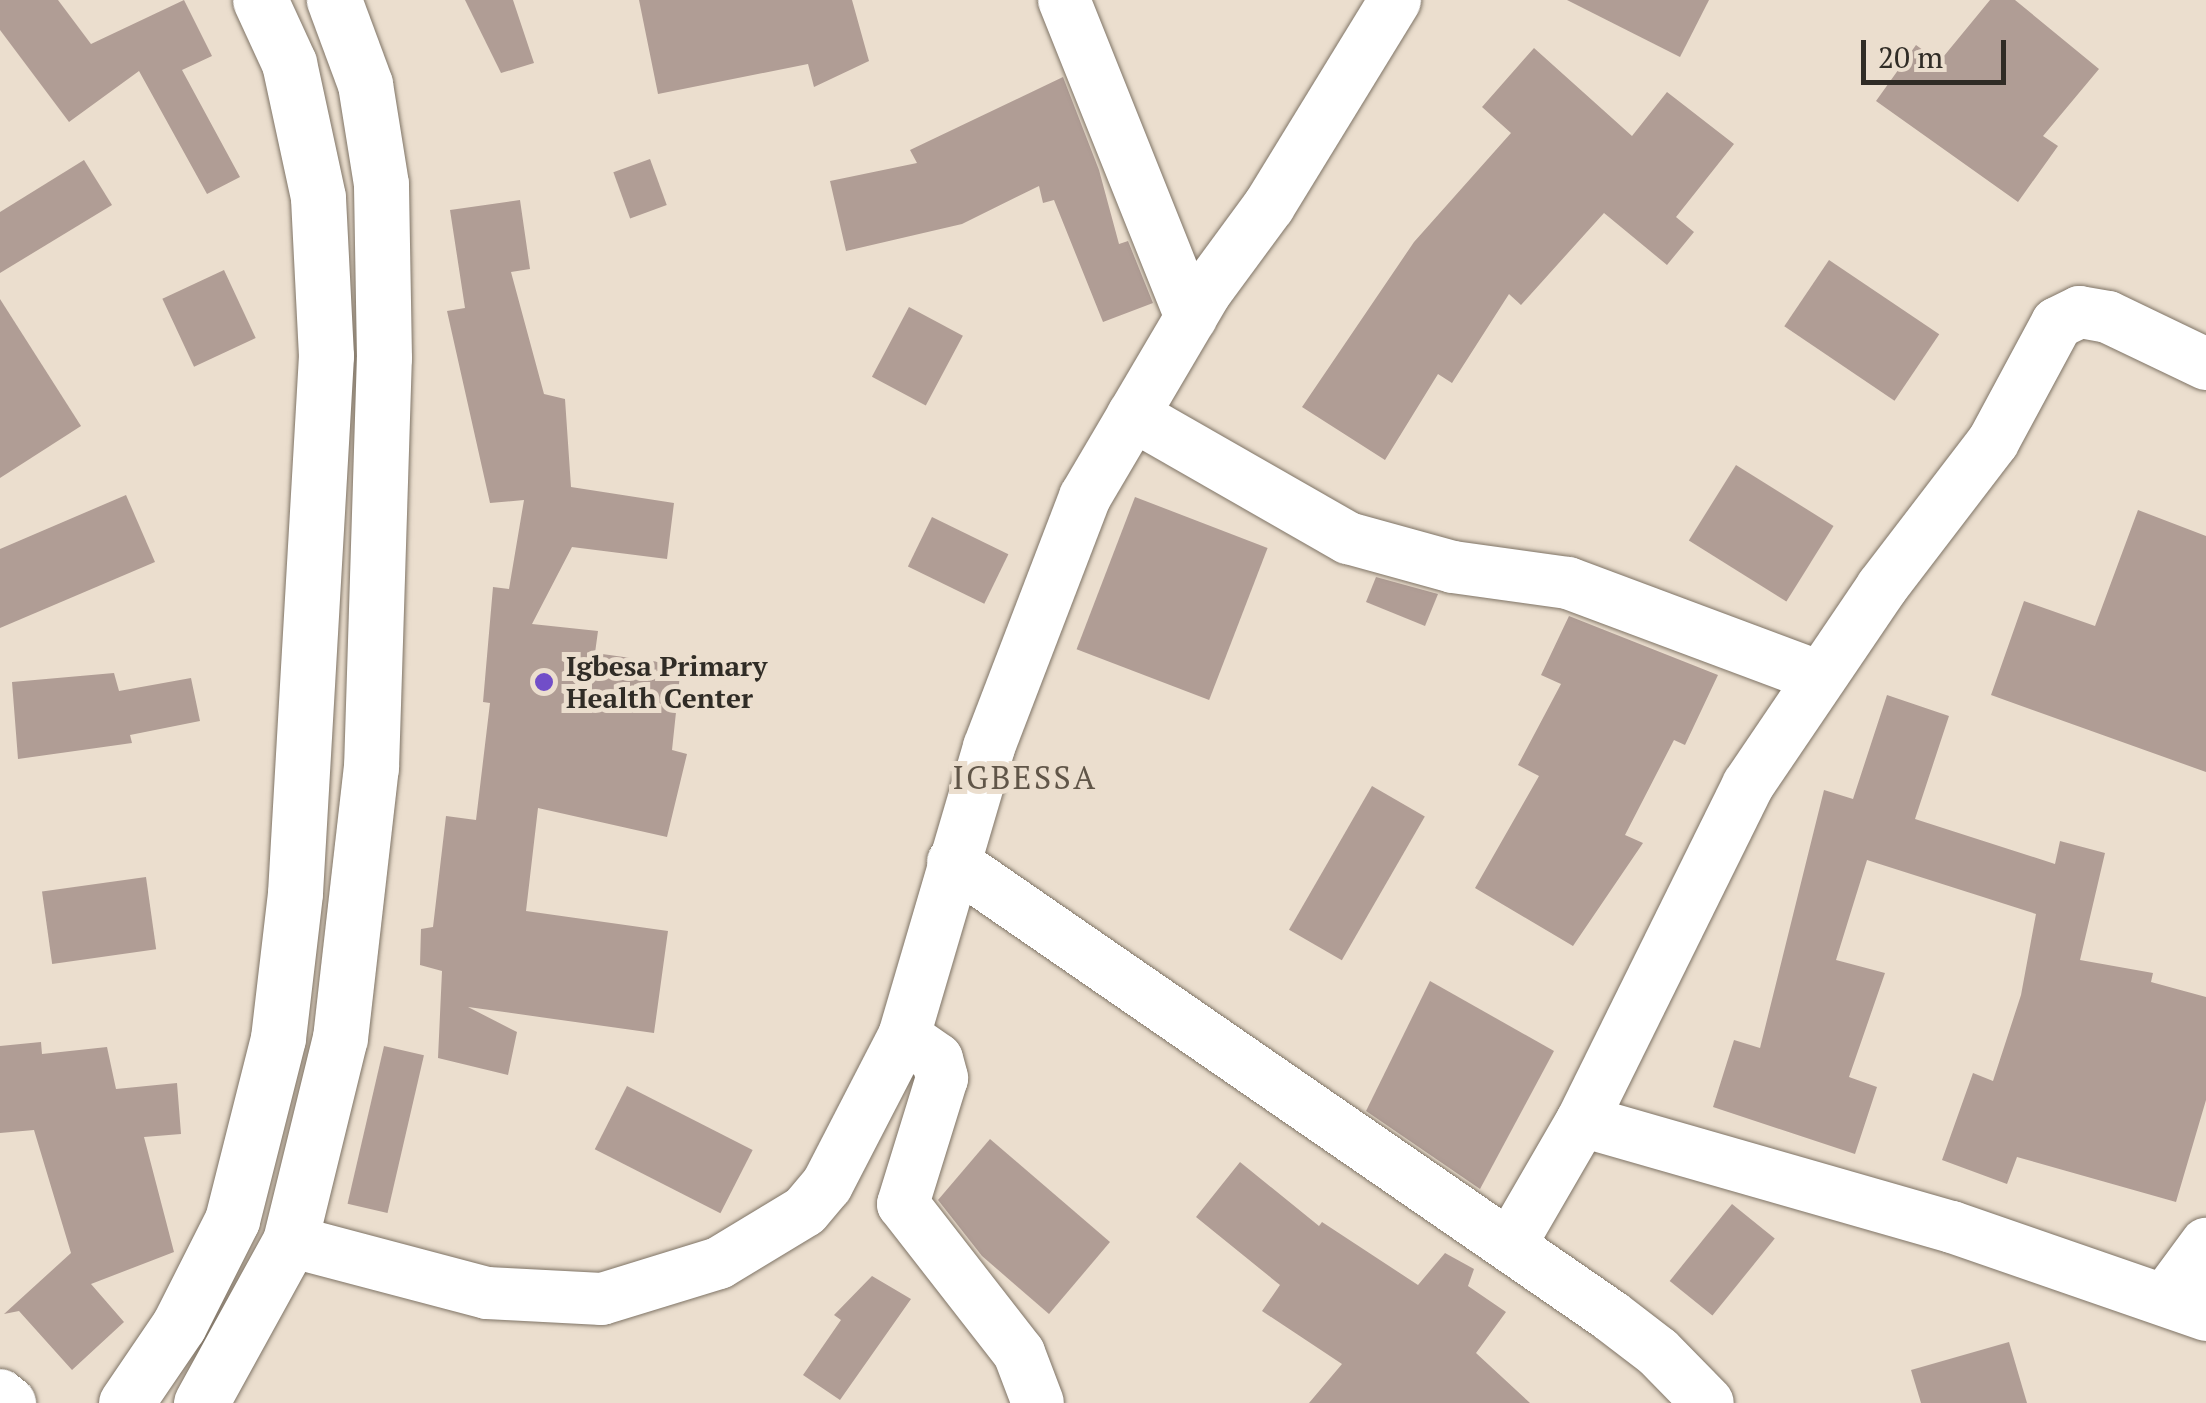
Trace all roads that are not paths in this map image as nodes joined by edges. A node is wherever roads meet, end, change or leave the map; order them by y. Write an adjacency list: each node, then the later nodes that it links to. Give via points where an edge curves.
1 (260, 0): 18 (street, via 289,63 318,197 326,356 295,894 278,1038 232,1220 179,1325)
2 (334, 0): 12 (street, via 365,84 381,184 380,540 371,768 357,908 340,1038)
3 (1064, 0): 5 (street)
4 (1395, 0): 5 (street, via 1269,206)
5 (1191, 318): 7 (street)
6 (2206, 364): 8 (street, via 2108,317 2080,312 2058,323 1992,442)
7 (1133, 415): 8 (street, via 1348,538 1453,567 1568,583); 9 (street, via 1085,497 989,747)
8 (1820, 677): 11 (street, via 1748,785)
9 (953, 862): 10 (street); 14 (street)
10 (904, 1036): 12 (street, via 827,1185 805,1211 719,1263 663,1283 602,1300 487,1294); 20 (street, via 936,1059 942,1078 904,1204 1019,1352)
11 (1582, 1120): 14 (street); 15 (street)
12 (290, 1241): 19 (street)
13 (2206, 1244): 15 (street)
14 (1510, 1246): 21 (street, via 1658,1352)
15 (2186, 1306)
16 (0, 1396): 17 (street)
17 (10, 1403)
18 (126, 1403)
19 (201, 1403)
20 (1038, 1403)
21 (1708, 1403)

